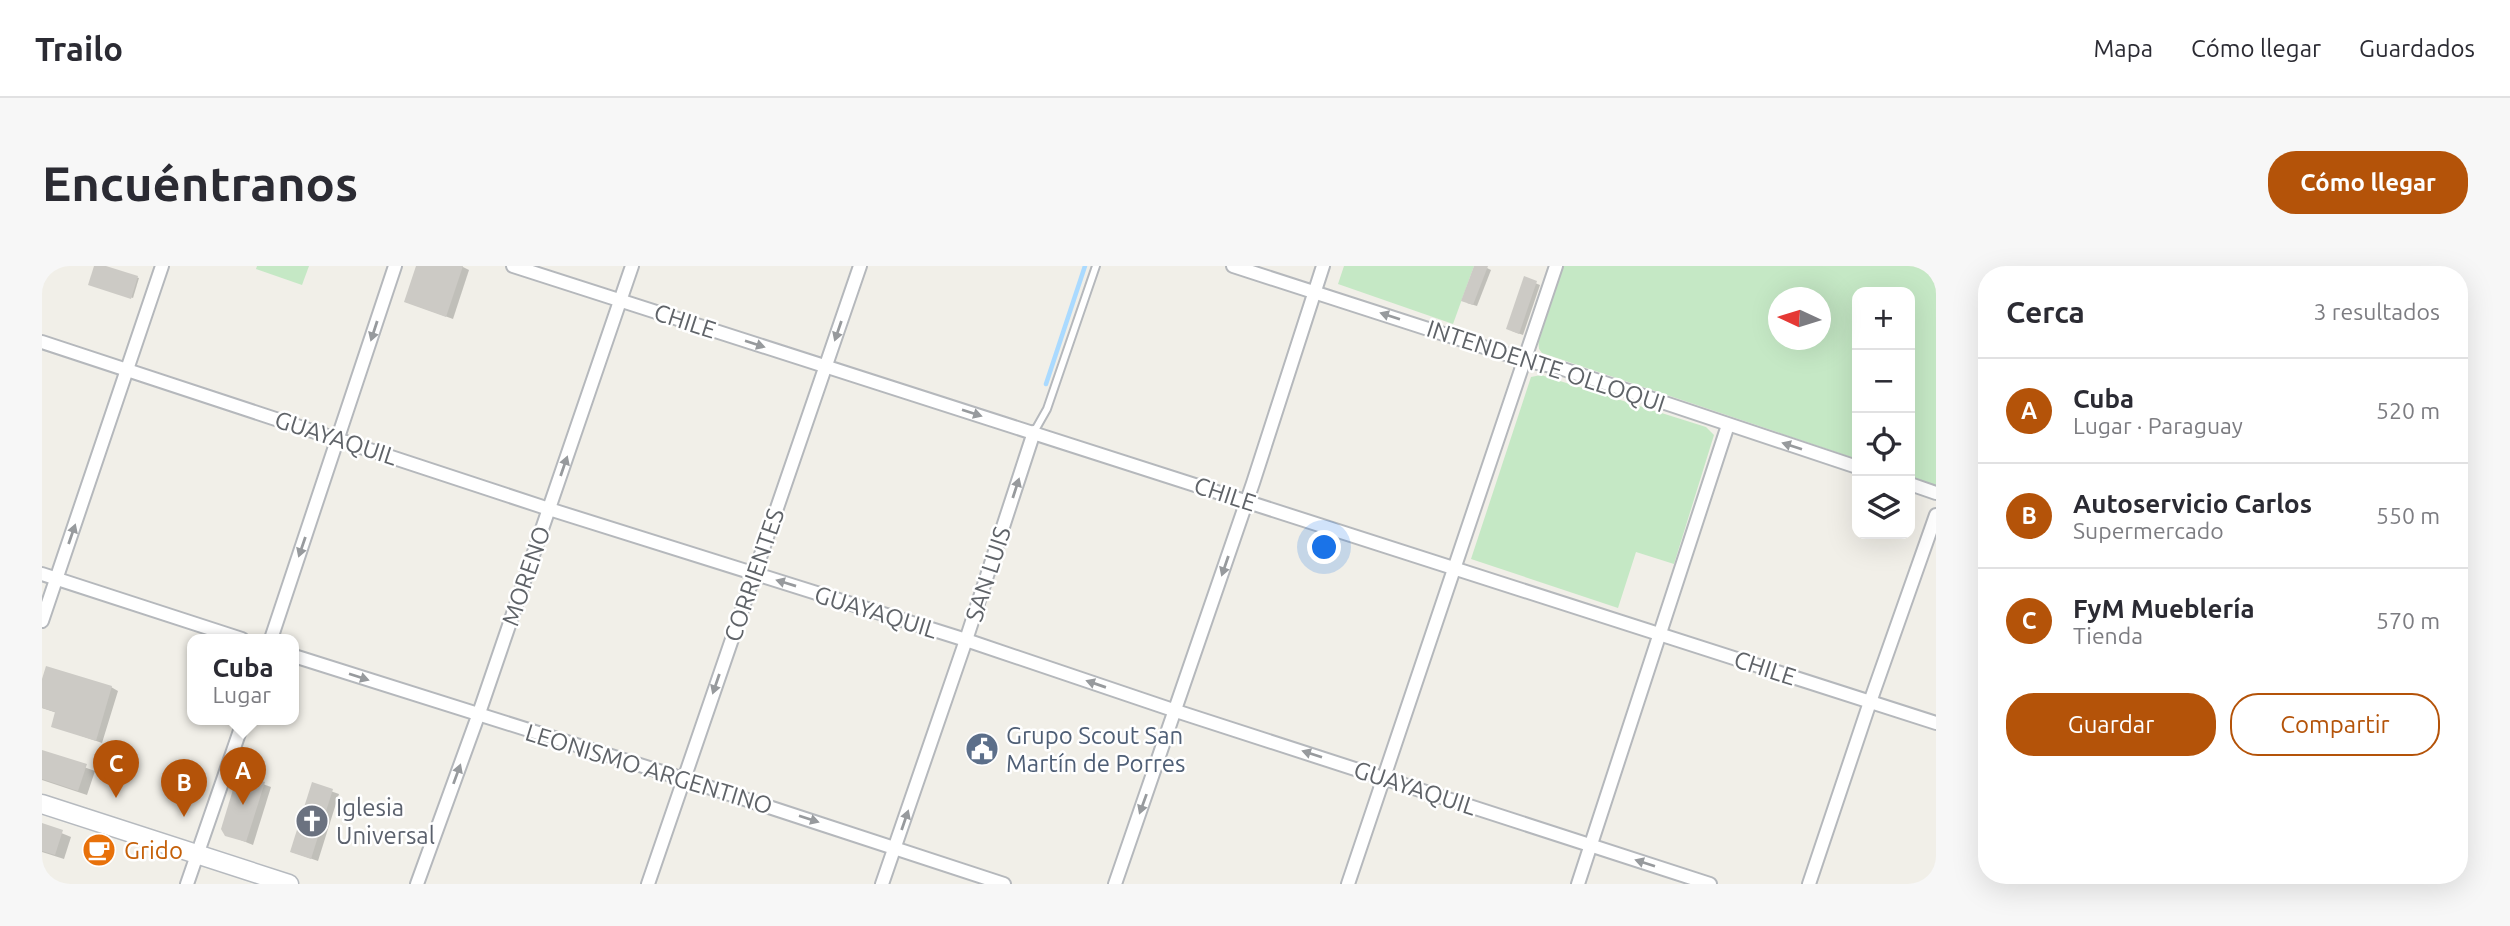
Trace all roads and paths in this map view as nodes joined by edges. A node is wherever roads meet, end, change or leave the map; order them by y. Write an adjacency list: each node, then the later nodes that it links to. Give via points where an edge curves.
1 (162, 266): 15 (street)
2 (395, 266): 18 (street, one-way to 18)
3 (513, 266): 11 (street, CHILE)
4 (632, 266): 11 (street, MORENO)
5 (860, 266): 14 (street, CORRIENTES, one-way to 14)
6 (1096, 266): 17 (lane, SAN LUIS)
7 (1233, 266): 10 (street, INTENDENTE OLLOQUI)
8 (1323, 266): 10 (street)
9 (1556, 266): 13 (street)
10 (1315, 291): 13 (street, INTENDENTE OLLOQUI, one-way to 10); 22 (street)
11 (620, 300): 14 (street, CHILE, one-way to 14); 23 (street, MORENO, one-way to 11)
12 (42, 342): 15 (street, GUAYAQUIL)
13 (1524, 360): 16 (street, INTENDENTE OLLOQUI); 25 (street)
14 (826, 366): 17 (street, CHILE, one-way to 17); 26 (street, CORRIENTES)
15 (127, 369): 18 (street, GUAYAQUIL); 28 (street, one-way to 15)
16 (1728, 425): 19 (street, INTENDENTE OLLOQUI, one-way to 16); 32 (street)
17 (1034, 432): 22 (street, CHILE); 33 (street, SAN LUIS, one-way to 17)
18 (339, 439): 23 (street, GUAYAQUIL); 31 (street, one-way to 31)
19 (1852, 465)
20 (1915, 486): 21 (street)
21 (1936, 493)
22 (1247, 501): 25 (street, CHILE); 36 (street, one-way to 36)
23 (549, 509): 26 (street, GUAYAQUIL); 37 (street, MORENO)
24 (1936, 515): 35 (street)
25 (1455, 567): 32 (street, CHILE); 40 (street)
26 (754, 573): 33 (street, GUAYAQUIL, one-way to 26); 41 (street, CORRIENTES, one-way to 41)
27 (42, 574): 28 (street)
28 (57, 579): 29 (street); 30 (street)
29 (42, 621)
30 (227, 634)
31 (273, 634)
32 (1660, 634): 35 (street, CHILE); 43 (street)
33 (966, 640): 36 (street, GUAYAQUIL, one-way to 33); 44 (street, SAN LUIS, one-way to 33)
34 (299, 658): 37 (street, LEONISMO ARGENTINO, one-way to 37)
35 (1870, 702): 38 (street, CHILE); 56 (street)
36 (1176, 711): 40 (street, GUAYAQUIL, one-way to 36); 52 (street, one-way to 52)
37 (478, 716): 41 (street, LEONISMO ARGENTINO); 48 (street, MORENO, one-way to 37)
38 (1936, 723)
39 (242, 725): 45 (street)
40 (1384, 777): 43 (street, GUAYAQUIL); 53 (street)
41 (683, 779): 44 (street, LEONISMO ARGENTINO, one-way to 44); 49 (street, CORRIENTES)
42 (42, 804): 45 (main road)
43 (1591, 846): 54 (street); 55 (street, GUAYAQUIL, one-way to 43)
44 (895, 848): 50 (street, SAN LUIS); 51 (street, LEONISMO ARGENTINO)
45 (197, 855): 46 (street); 47 (main road)
46 (187, 884)
47 (289, 884)
48 (417, 884)
49 (648, 884)
50 (882, 884)
51 (1004, 884)
52 (1115, 884)
53 (1348, 884)
54 (1578, 884)
55 (1710, 884)
56 (1809, 884)

